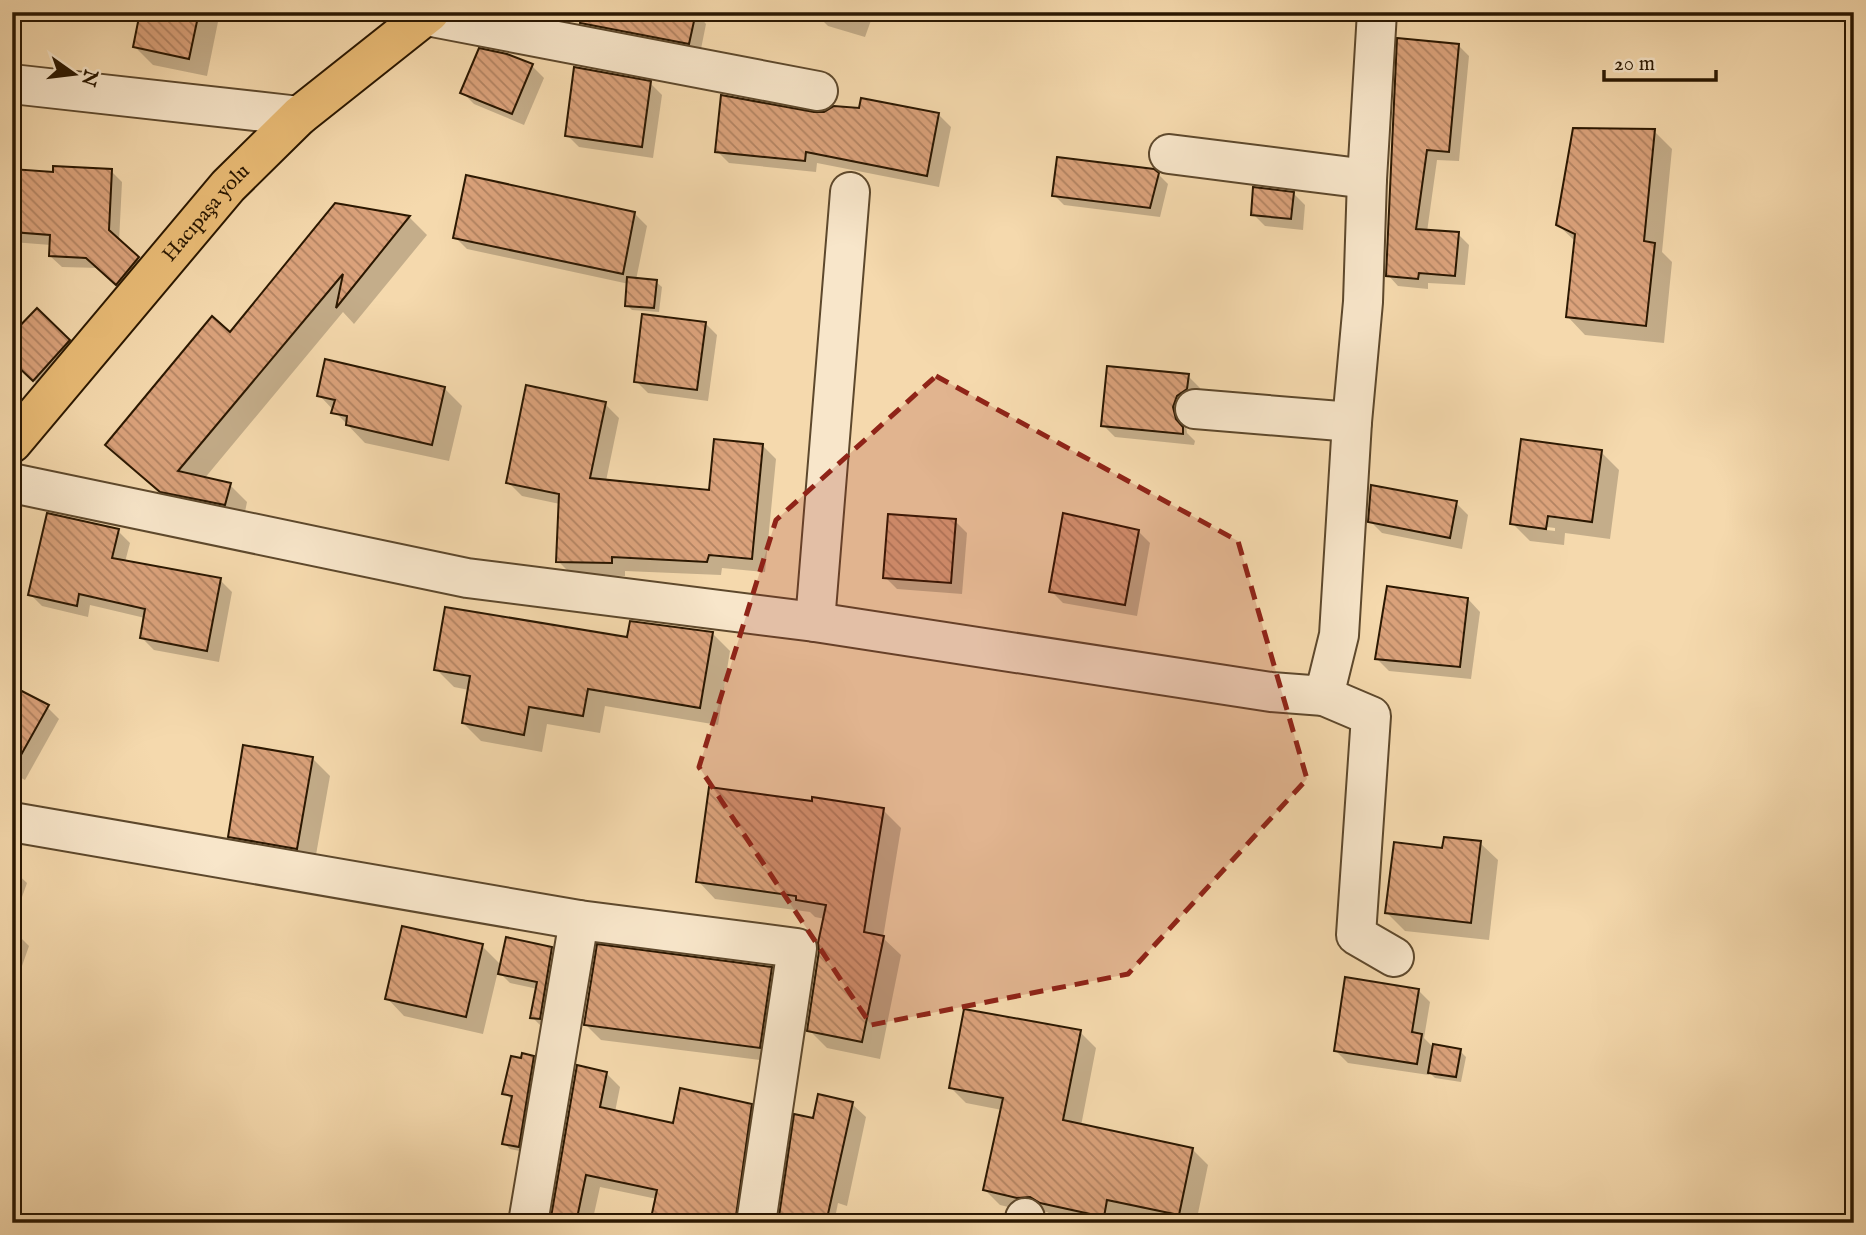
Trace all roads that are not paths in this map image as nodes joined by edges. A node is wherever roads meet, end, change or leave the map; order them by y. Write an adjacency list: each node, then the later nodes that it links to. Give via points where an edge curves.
1 (1377, 12): 7 (street)
2 (428, 14): 4 (street); 5 (main road, Hacıpaşa yolu)
3 (12, 84): 5 (street)
4 (818, 91)
5 (299, 116): 11 (main road, Hacıpaşa yolu, via 228,186)
6 (1169, 154): 7 (street)
7 (1367, 179): 10 (street, via 1363,302)
8 (850, 192): 13 (street)
9 (1195, 409): 10 (street)
10 (1352, 422): 14 (street, via 1339,635)
11 (12, 443)
12 (12, 483): 13 (street, via 467,578)
13 (815, 622): 14 (street, via 1271,692)
14 (1324, 696): 17 (street, via 1371,716 1356,934)
15 (12, 822): 16 (street)
16 (579, 920): 18 (street); 19 (street, via 797,948)
17 (1394, 957)
18 (528, 1223)
19 (756, 1223)

